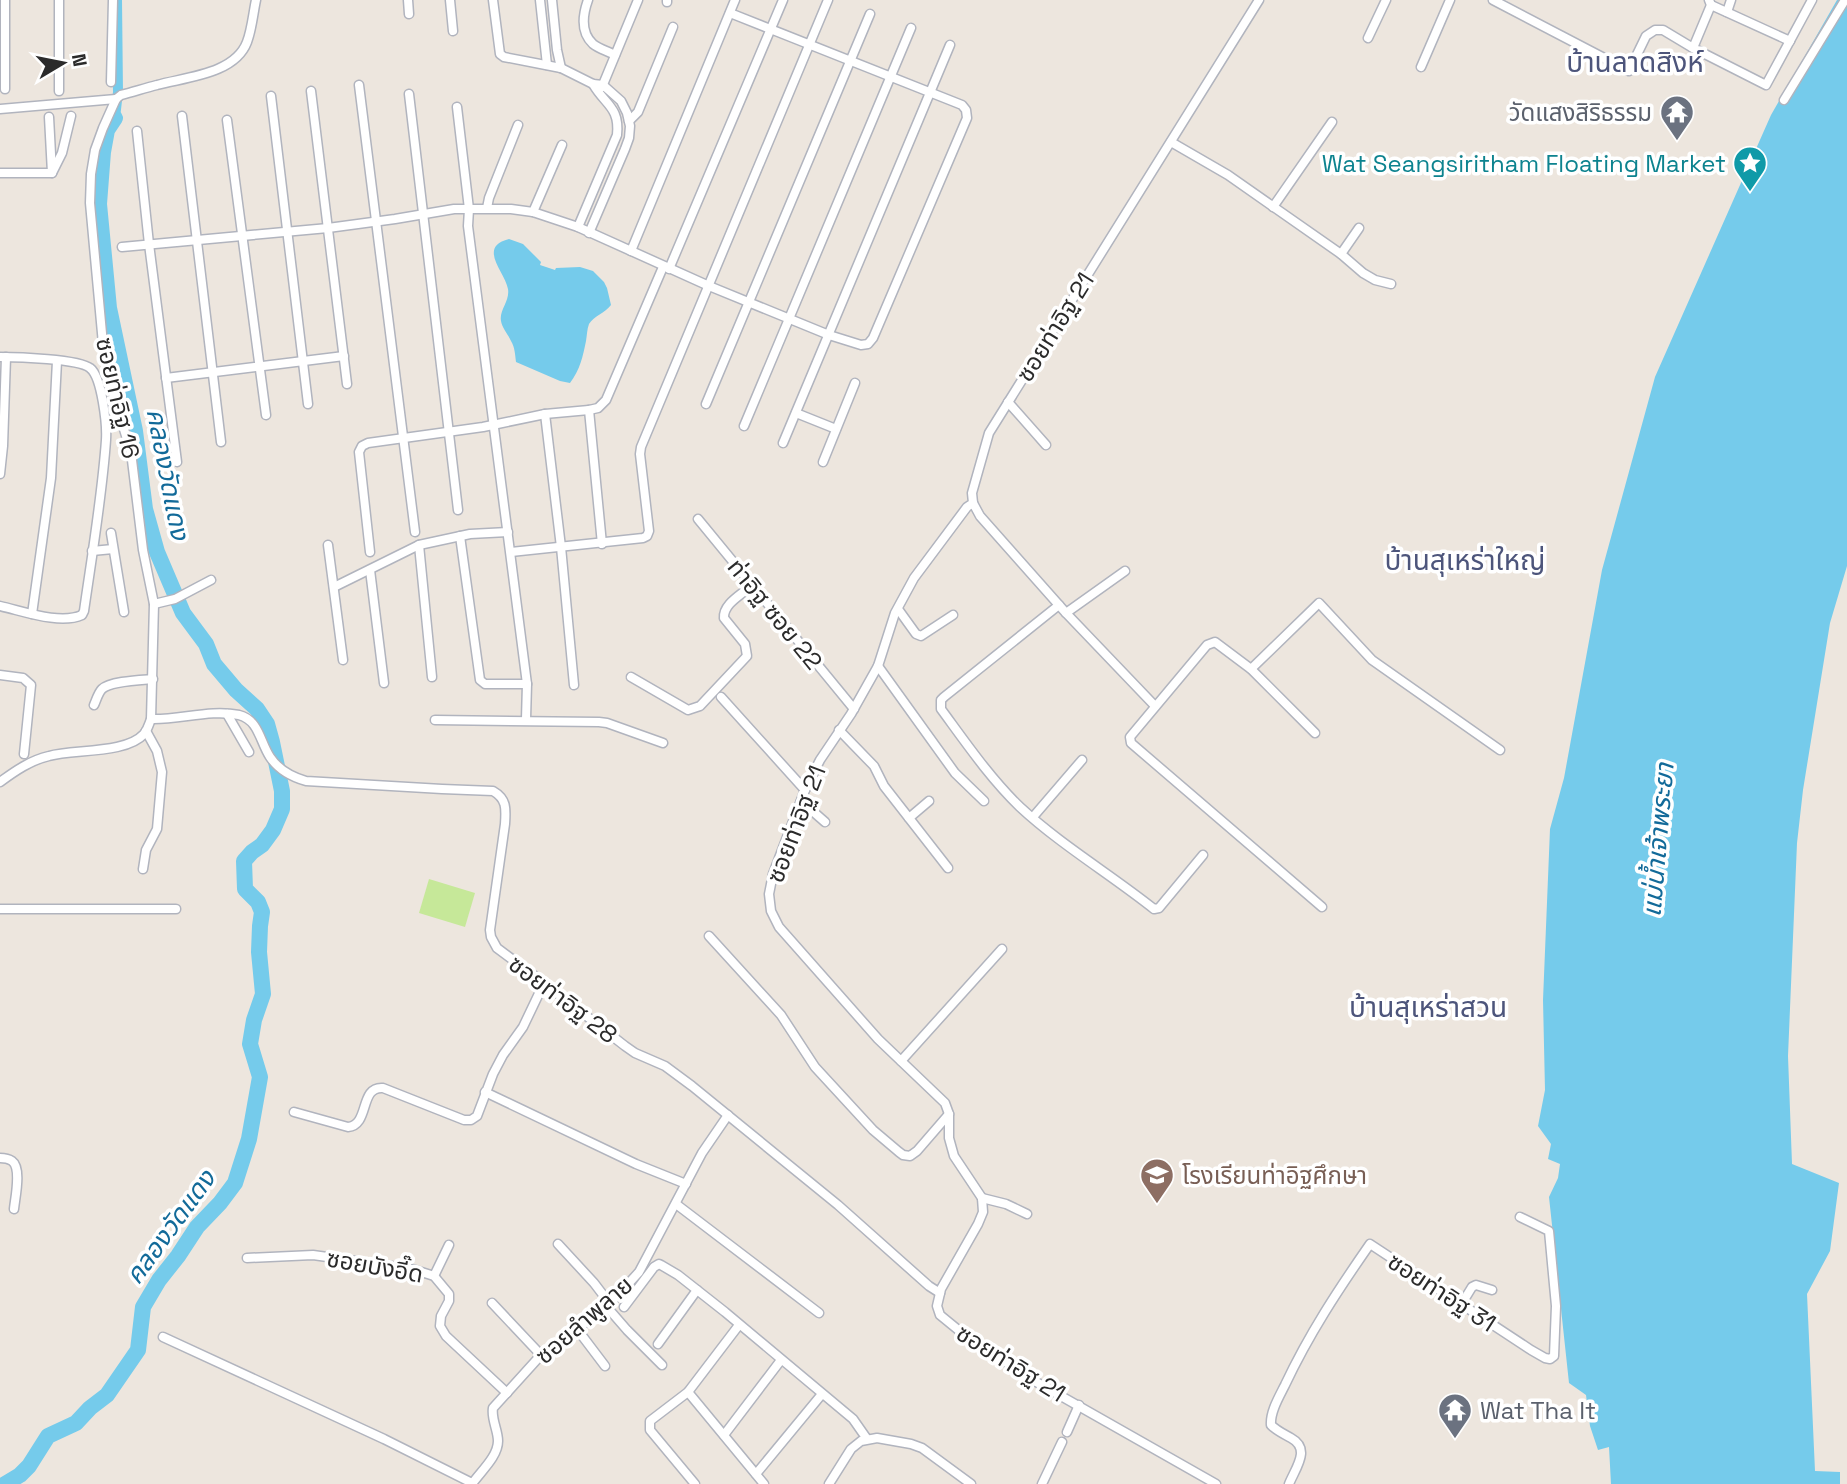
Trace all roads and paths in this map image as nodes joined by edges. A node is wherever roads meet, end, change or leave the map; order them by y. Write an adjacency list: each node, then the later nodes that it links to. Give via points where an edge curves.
1 (5, 0): 45 (street)
2 (59, 0): 46 (street)
3 (113, 0): 42 (street)
4 (256, 0): 51 (street, via 246,43 224,66)
5 (408, 0): 25 (street)
6 (450, 0): 30 (street)
7 (493, 0): 38 (street, via 500,54)
8 (540, 0): 38 (street)
9 (552, 0): 40 (street)
10 (588, 0): 36 (street, via 582,16 587,35 593,44)
11 (638, 0): 36 (street)
12 (735, 0): 24 (street)
13 (783, 0): 29 (street)
14 (828, 0): 33 (street)
15 (1259, 0): 63 (street, ซอยท่าอิฐ 21)
16 (1386, 0): 31 (street)
17 (1450, 0): 39 (street)
18 (1493, 0): 35 (street, via 1629,71 1646,36 1655,30)
19 (1731, 0): 23 (street)
20 (1812, 0): 32 (street)
21 (1845, 0): 52 (street)
22 (1710, 3): 23 (street); 35 (street)
23 (1727, 12): 32 (street)
24 (730, 13): 29 (street); 82 (street)
25 (409, 14)
26 (870, 14): 37 (street)
27 (673, 27): 59 (street, via 638,113)
28 (911, 28): 41 (street)
29 (770, 29): 33 (street); 84 (street)
30 (453, 31)
31 (1368, 38)
32 (1790, 41): 35 (street, via 1766,85)
33 (810, 45): 37 (street); 86 (street)
34 (950, 45): 49 (street)
35 (1693, 48)
36 (615, 55): 44 (street)
37 (850, 61): 41 (street); 87 (street)
38 (547, 65): 40 (street)
39 (1421, 67)
40 (561, 68): 44 (street)
41 (890, 78): 49 (street); 88 (street)
42 (111, 82)
43 (359, 85): 72 (street)
44 (598, 87): 59 (street, via 621,101); 74 (street, via 616,116 617,135)
45 (5, 89)
46 (59, 91)
47 (311, 91): 73 (street)
48 (410, 94): 71 (street)
49 (930, 94): 89 (street); 89 (street, via 962,106 967,118 873,338 861,345)
50 (271, 96): 76 (street)
51 (116, 99): 54 (street); 137 (street, ซอยท่าอิฐ 16, via 95,150 90,212 103,344 131,452)
52 (1784, 100)
53 (457, 107): 69 (street)
54 (0, 109)
55 (71, 116): 66 (street)
56 (182, 116): 79 (street)
57 (49, 117): 66 (street)
58 (227, 120): 78 (street)
59 (629, 121): 77 (street, via 629,138)
60 (1332, 122): 67 (street)
61 (518, 125): 68 (street)
62 (137, 131): 80 (street)
63 (1171, 142): 67 (street); 99 (street, ซอยท่าอิฐ 21)
64 (562, 145): 70 (street)
65 (0, 173): 66 (street)
66 (52, 173)
67 (1273, 207): 83 (street)
68 (488, 208): 69 (street); 70 (street)
69 (469, 209): 71 (street); 106 (street)
70 (533, 212): 74 (street)
71 (422, 214): 72 (street); 109 (street)
72 (376, 221): 73 (street); 110 (street)
73 (328, 228): 76 (street); 90 (street)
74 (578, 228): 77 (street)
75 (1359, 228): 83 (street)
76 (288, 231): 78 (street); 93 (street)
77 (589, 233): 82 (street)
78 (242, 236): 79 (street); 94 (street)
79 (196, 240): 80 (street); 95 (street)
80 (149, 244): 81 (street); 96 (street)
81 (122, 247)
82 (631, 251): 84 (street)
83 (1340, 254): 85 (street, via 1363,273)
84 (666, 268): 86 (street); 102 (street, via 606,400)
85 (1391, 284)
86 (709, 286): 87 (street); 124 (street, via 641,447 647,536)
87 (748, 302): 88 (street); 101 (street)
88 (789, 318): 89 (street); 107 (street)
89 (829, 335): 103 (street)
90 (344, 356): 93 (street); 98 (street)
91 (3, 357): 92 (street); 116 (street)
92 (57, 361): 129 (street, via 86,365 93,369 99,385 106,439); 143 (street, via 51,478)
93 (303, 361): 94 (street); 100 (street)
94 (260, 367): 95 (street); 105 (street)
95 (212, 373): 96 (street); 111 (street)
96 (166, 378): 114 (street)
97 (855, 383): 108 (street)
98 (347, 384)
99 (1009, 402): 113 (street); 117 (street, ซอยท่าอิฐ 21, via 989,433)
100 (308, 404)
101 (706, 404)
102 (589, 410): 104 (street); 124 (street)
103 (796, 413): 108 (street); 112 (street)
104 (545, 414): 106 (street); 127 (street)
105 (266, 415)
106 (494, 425): 109 (street); 121 (street)
107 (744, 426)
108 (836, 429): 115 (street)
109 (449, 432): 110 (street); 118 (street)
110 (403, 437): 120 (street); 130 (street, via 368,443 359,452)
111 (221, 442)
112 (783, 443)
113 (1046, 445)
114 (177, 462)
115 (823, 462)
116 (0, 474)
117 (973, 503): 138 (street); 140 (street, ซอยท่าอิฐ 21, via 914,578)
118 (458, 510)
119 (698, 519): 135 (street, ท่าอิฐ ซอย 22)
120 (415, 531)
121 (508, 532): 123 (street); 131 (street)
122 (111, 533): 128 (street)
123 (460, 536): 126 (street); 153 (street, via 480,680 485,684)
124 (603, 544): 127 (street)
125 (328, 545): 136 (street)
126 (419, 545): 132 (street); 149 (street)
127 (561, 547): 131 (street); 154 (street)
128 (113, 550): 129 (street); 141 (street)
129 (92, 551): 143 (street, via 82,615 70,619)
130 (370, 552)
131 (511, 552): 153 (street)
132 (370, 570): 136 (street); 152 (street)
133 (1125, 570): 142 (street)
134 (211, 580): 137 (street, via 175,599)
135 (751, 586): 150 (street, via 723,613 745,644 747,656 700,706 688,710); 158 (street, ท่าอิฐ ซอย 22)
136 (334, 587): 145 (street)
137 (154, 604): 151 (street, ซอยท่าอิฐ 16)
138 (1059, 605): 142 (street); 176 (street, via 941,700 941,709 995,780)
139 (0, 606): 143 (street)
140 (898, 609): 144 (street, via 921,636); 146 (street, ซอยท่าอิฐ 21)
141 (124, 612)
142 (1066, 613): 157 (street)
143 (32, 614)
144 (953, 615)
145 (343, 660)
146 (878, 666): 158 (street, ซอยท่าอิฐ 21); 175 (street, via 955,773)
147 (1251, 669): 157 (street, via 1215,642 1207,645); 165 (street); 167 (street, via 1319,603 1372,660)
148 (0, 675): 169 (street, via 27,680 31,685)
149 (432, 677)
150 (631, 677)
151 (153, 679): 156 (street, via 105,687); 160 (street, ซอยท่าอิฐ 16)
152 (384, 683)
153 (527, 684): 161 (street)
154 (574, 685)
155 (721, 697): 172 (street)
156 (94, 705)
157 (1154, 706): 182 (street, via 1130,737 1131,743)
158 (854, 709): 163 (street, ซอยท่าอิฐ 21)
159 (227, 714): 160 (street); 168 (street); 187 (street, ซอยท่าอิฐ 28, via 252,722 271,759 295,778 483,790 500,795 506,808 505,824 491,937 497,948)
160 (151, 719): 164 (street, ซอยท่าอิฐ 16)
161 (526, 719): 162 (street); 166 (street, via 607,723)
162 (435, 720)
163 (839, 730): 172 (street, ซอยท่าอิฐ 21); 177 (street, via 874,766)
164 (146, 731): 171 (street, via 126,744 46,756); 181 (street, via 162,772 157,829)
165 (1315, 733)
166 (663, 743)
167 (1500, 750)
168 (249, 752)
169 (24, 754)
170 (1082, 760): 176 (street)
171 (0, 782)
172 (805, 790): 173 (street, ซอยท่าอิฐ 21)
173 (801, 801): 178 (street); 188 (street, ซอยท่าอิฐ 21, via 773,874 771,911 779,927)
174 (929, 801): 177 (street)
175 (984, 801)
176 (1033, 817): 179 (street, via 1154,909)
177 (909, 818): 180 (street)
178 (825, 822)
179 (1203, 855)
180 (948, 868)
181 (143, 869)
182 (1321, 907)
183 (0, 909): 184 (street)
184 (176, 909)
185 (709, 936): 191 (street, via 781,1015 815,1067 873,1130 903,1155 917,1151)
186 (1002, 949): 188 (street)
187 (544, 983): 189 (street); 192 (street, ซอยท่าอิฐ 28, via 625,1046 675,1073)
188 (901, 1061): 191 (street, ซอยท่าอิฐ 21, via 945,1103)
189 (485, 1093): 190 (street, via 471,1120 377,1087 355,1126); 194 (street)
190 (294, 1112)
191 (948, 1114): 195 (street, ซอยท่าอิฐ 21, via 954,1156)
192 (728, 1115): 194 (street, ซอยลำพูลาย); 206 (street, ซอยท่าอิฐ 28)
193 (0, 1158): 197 (street, via 10,1159 16,1167)
194 (686, 1185): 196 (street, ซอยลำพูลาย)
195 (982, 1198): 198 (street); 206 (street, ซอยท่าอิฐ 21, via 978,1224)
196 (676, 1204): 208 (street, ซอยลำพูลาย, via 639,1272); 211 (street)
197 (15, 1209)
198 (1027, 1214)
199 (1520, 1217): 209 (street, ซอยท่าอิฐ 31, via 1549,1231 1556,1306 1553,1356 1545,1358)
200 (558, 1244): 208 (street)
201 (449, 1245): 203 (street)
202 (247, 1258): 203 (street, ซอยบังอี๊ด, via 313,1255)
203 (434, 1276): 221 (street, ซอยบังอี๊ด, via 449,1294 440,1326 446,1336)
204 (697, 1290): 210 (street, via 659,1264); 212 (street); 215 (street)
205 (1492, 1290): 209 (street, via 1476,1284)
206 (940, 1293): 223 (street, ซอยท่าอิฐ 21, via 938,1310 946,1322)
207 (492, 1303): 216 (street)
208 (609, 1306): 213 (street, ซอยลำพูลาย); 218 (street)
209 (1461, 1306): 236 (street, ซอยท่าอิฐ 31, via 1370,1244 1323,1314 1270,1420 1302,1448)
210 (624, 1307)
211 (819, 1313)
212 (739, 1325): 217 (street); 220 (street)
213 (577, 1329): 216 (street, ซอยลำพูลาย); 219 (street)
214 (163, 1337): 229 (street)
215 (659, 1344)
216 (541, 1355): 221 (street, ซอยลำพูลาย)
217 (781, 1360): 222 (street); 225 (street)
218 (662, 1365)
219 (605, 1366)
220 (688, 1392): 225 (street); 230 (street, via 649,1426)
221 (507, 1393): 229 (street, ซอยลำพูลาย, via 492,1414 497,1447)
222 (822, 1394): 226 (street, via 853,1419); 228 (street)
223 (1079, 1405): 224 (street); 235 (street, ซอยท่าอิฐ 21)
224 (1067, 1432)
225 (724, 1435): 228 (street)
226 (867, 1438): 232 (street, via 851,1449); 233 (street, via 922,1448)
227 (1062, 1442): 234 (street)
228 (756, 1474): 231 (street)
229 (472, 1483)
230 (695, 1484)
231 (764, 1484)
232 (829, 1484)
233 (971, 1484)
234 (1042, 1484)
235 (1216, 1484)
236 (1289, 1484)

